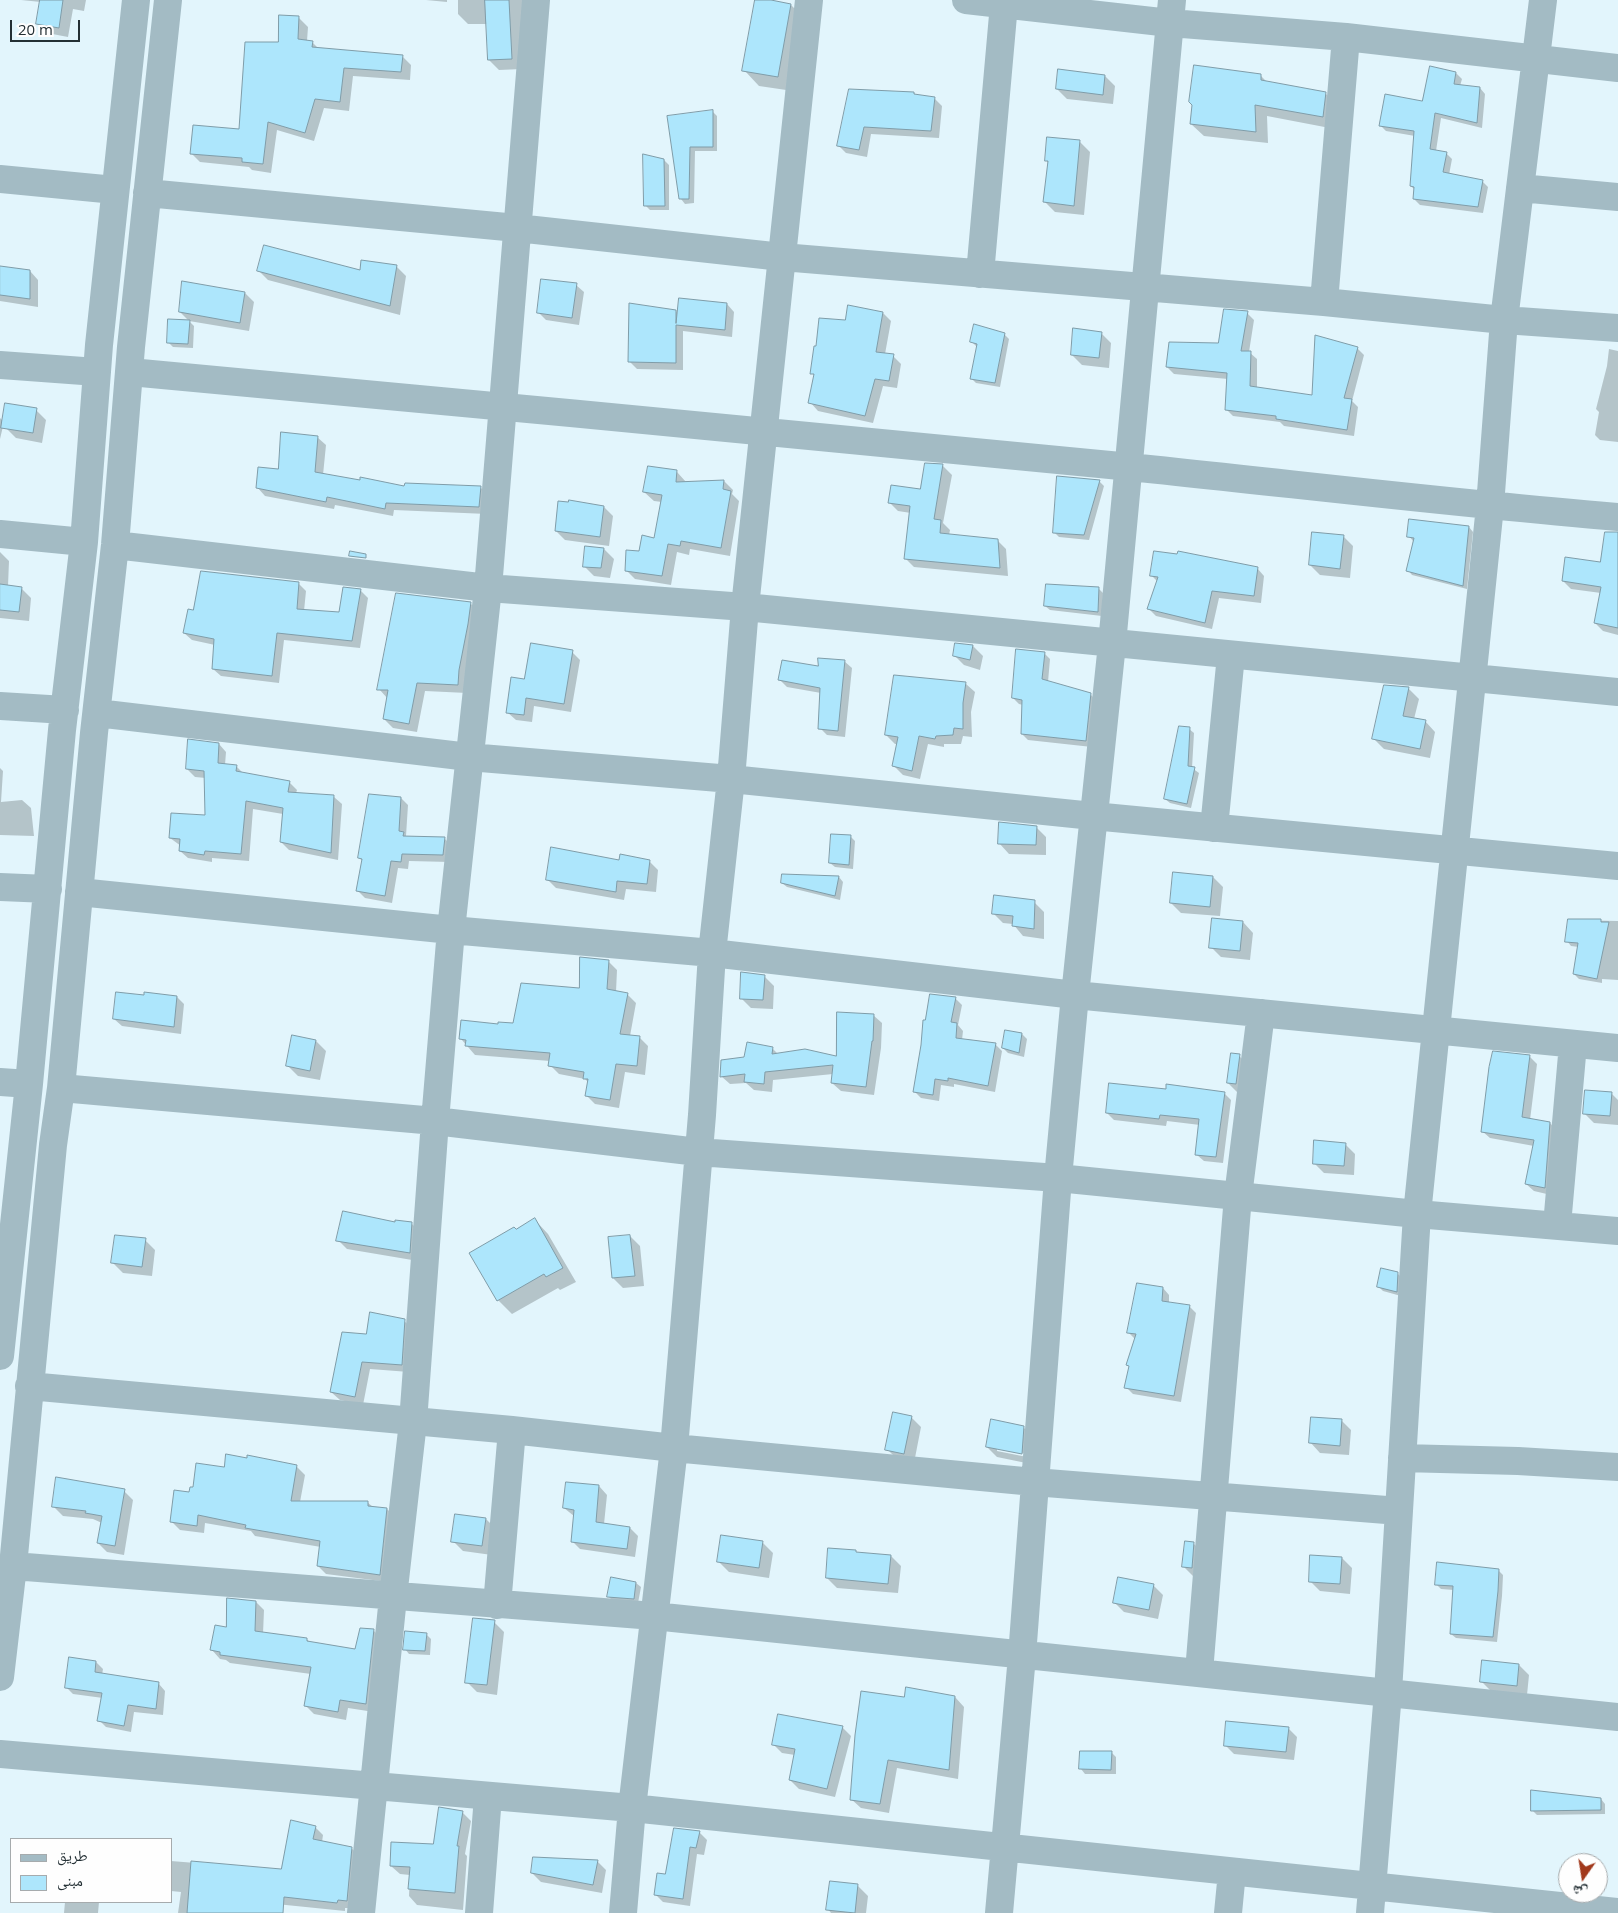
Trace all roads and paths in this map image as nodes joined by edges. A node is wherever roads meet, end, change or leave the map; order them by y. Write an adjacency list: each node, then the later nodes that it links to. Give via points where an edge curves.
1 (136, 0): 14 (street)
2 (168, 0): 15 (street)
3 (536, 0): 17 (street)
4 (809, 0): 18 (street)
5 (966, 0): 7 (street)
6 (1542, 0): 10 (street)
7 (1004, 4): 8 (street); 19 (street)
8 (1171, 11): 9 (street); 20 (street)
9 (1346, 37): 10 (street); 21 (street)
10 (1535, 58): 11 (street); 13 (street)
11 (1618, 68)
12 (0, 179): 14 (street)
13 (1520, 188): 16 (street); 22 (street)
14 (115, 190): 25 (street)
15 (147, 194): 17 (street); 26 (street)
16 (1618, 197)
17 (517, 228): 18 (street); 27 (street)
18 (782, 257): 19 (street); 28 (street)
19 (980, 274): 20 (street)
20 (1145, 287): 21 (street); 29 (street)
21 (1324, 302): 22 (street)
22 (1504, 320): 23 (street); 30 (street)
23 (1618, 328)
24 (0, 365): 25 (street)
25 (97, 372): 33 (street)
26 (130, 372): 27 (street); 34 (street)
27 (503, 406): 28 (street); 35 (street)
28 (763, 431): 29 (street); 36 (street)
29 (1128, 467): 30 (street); 37 (street)
30 (1490, 506): 31 (street); 39 (street)
31 (1618, 517)
32 (0, 534): 33 (street)
33 (84, 542): 42 (street)
34 (115, 545): 35 (street); 43 (street)
35 (488, 588): 36 (street); 44 (street)
36 (745, 607): 37 (street); 45 (street)
37 (1112, 644): 38 (street); 46 (street)
38 (1231, 655): 39 (street); 47 (street)
39 (1472, 679): 40 (street); 48 (street)
40 (1618, 692)
41 (0, 706): 42 (street)
42 (65, 710): 51 (street)
43 (97, 713): 44 (street); 52 (street)
44 (469, 757): 45 (street); 53 (street)
45 (731, 780): 46 (street); 54 (street)
46 (1093, 816): 47 (street); 55 (street)
47 (1214, 828): 48 (street)
48 (1454, 850): 49 (street); 57 (street)
49 (1618, 866)
50 (0, 887): 51 (street)
51 (48, 889): 61 (street)
52 (79, 892): 53 (street); 62 (street)
53 (451, 930): 54 (street); 63 (street)
54 (712, 953): 55 (street); 64 (street)
55 (1075, 995): 56 (street); 65 (street)
56 (1262, 1013): 57 (street); 66 (street)
57 (1437, 1030): 58 (street); 67 (street)
58 (1573, 1044): 59 (street); 68 (street)
59 (1618, 1048)
60 (0, 1082): 61 (street)
61 (30, 1084): 70 (street)
62 (61, 1088): 63 (street); 71 (street)
63 (435, 1121): 64 (street); 72 (street)
64 (698, 1152): 65 (street); 74 (street)
65 (1058, 1178): 66 (street); 77 (street)
66 (1238, 1196): 67 (street); 78 (street)
67 (1417, 1214): 68 (street); 75 (street)
68 (1557, 1225): 69 (street)
69 (1618, 1230)
70 (0, 1356)
71 (30, 1386): 72 (street); 80 (street)
72 (413, 1422): 73 (street); 81 (street)
73 (512, 1430): 74 (street); 82 (street)
74 (674, 1448): 77 (street); 83 (street)
75 (1402, 1458): 76 (street); 79 (street)
76 (1618, 1467)
77 (1034, 1482): 78 (street); 84 (street)
78 (1215, 1497): 79 (street); 85 (street)
79 (1399, 1511): 87 (street)
80 (13, 1566): 81 (street); 86 (street)
81 (393, 1597): 82 (street); 90 (street)
82 (497, 1605): 83 (street)
83 (654, 1616): 84 (street); 92 (street)
84 (1022, 1656): 85 (street); 93 (street)
85 (1199, 1672): 87 (street)
86 (0, 1677)
87 (1388, 1692): 88 (street); 95 (street)
88 (1618, 1717)
89 (0, 1754): 90 (street)
90 (373, 1786): 91 (street); 97 (street)
91 (488, 1796): 92 (street); 98 (street)
92 (632, 1808): 93 (street); 99 (street)
93 (1006, 1847): 94 (street); 100 (street)
94 (1232, 1872): 95 (street); 101 (street)
95 (1371, 1900): 96 (street)
96 (1618, 1912)
97 (361, 1913)
98 (479, 1913)
99 (623, 1913)
100 (999, 1913)
101 (1228, 1913)

